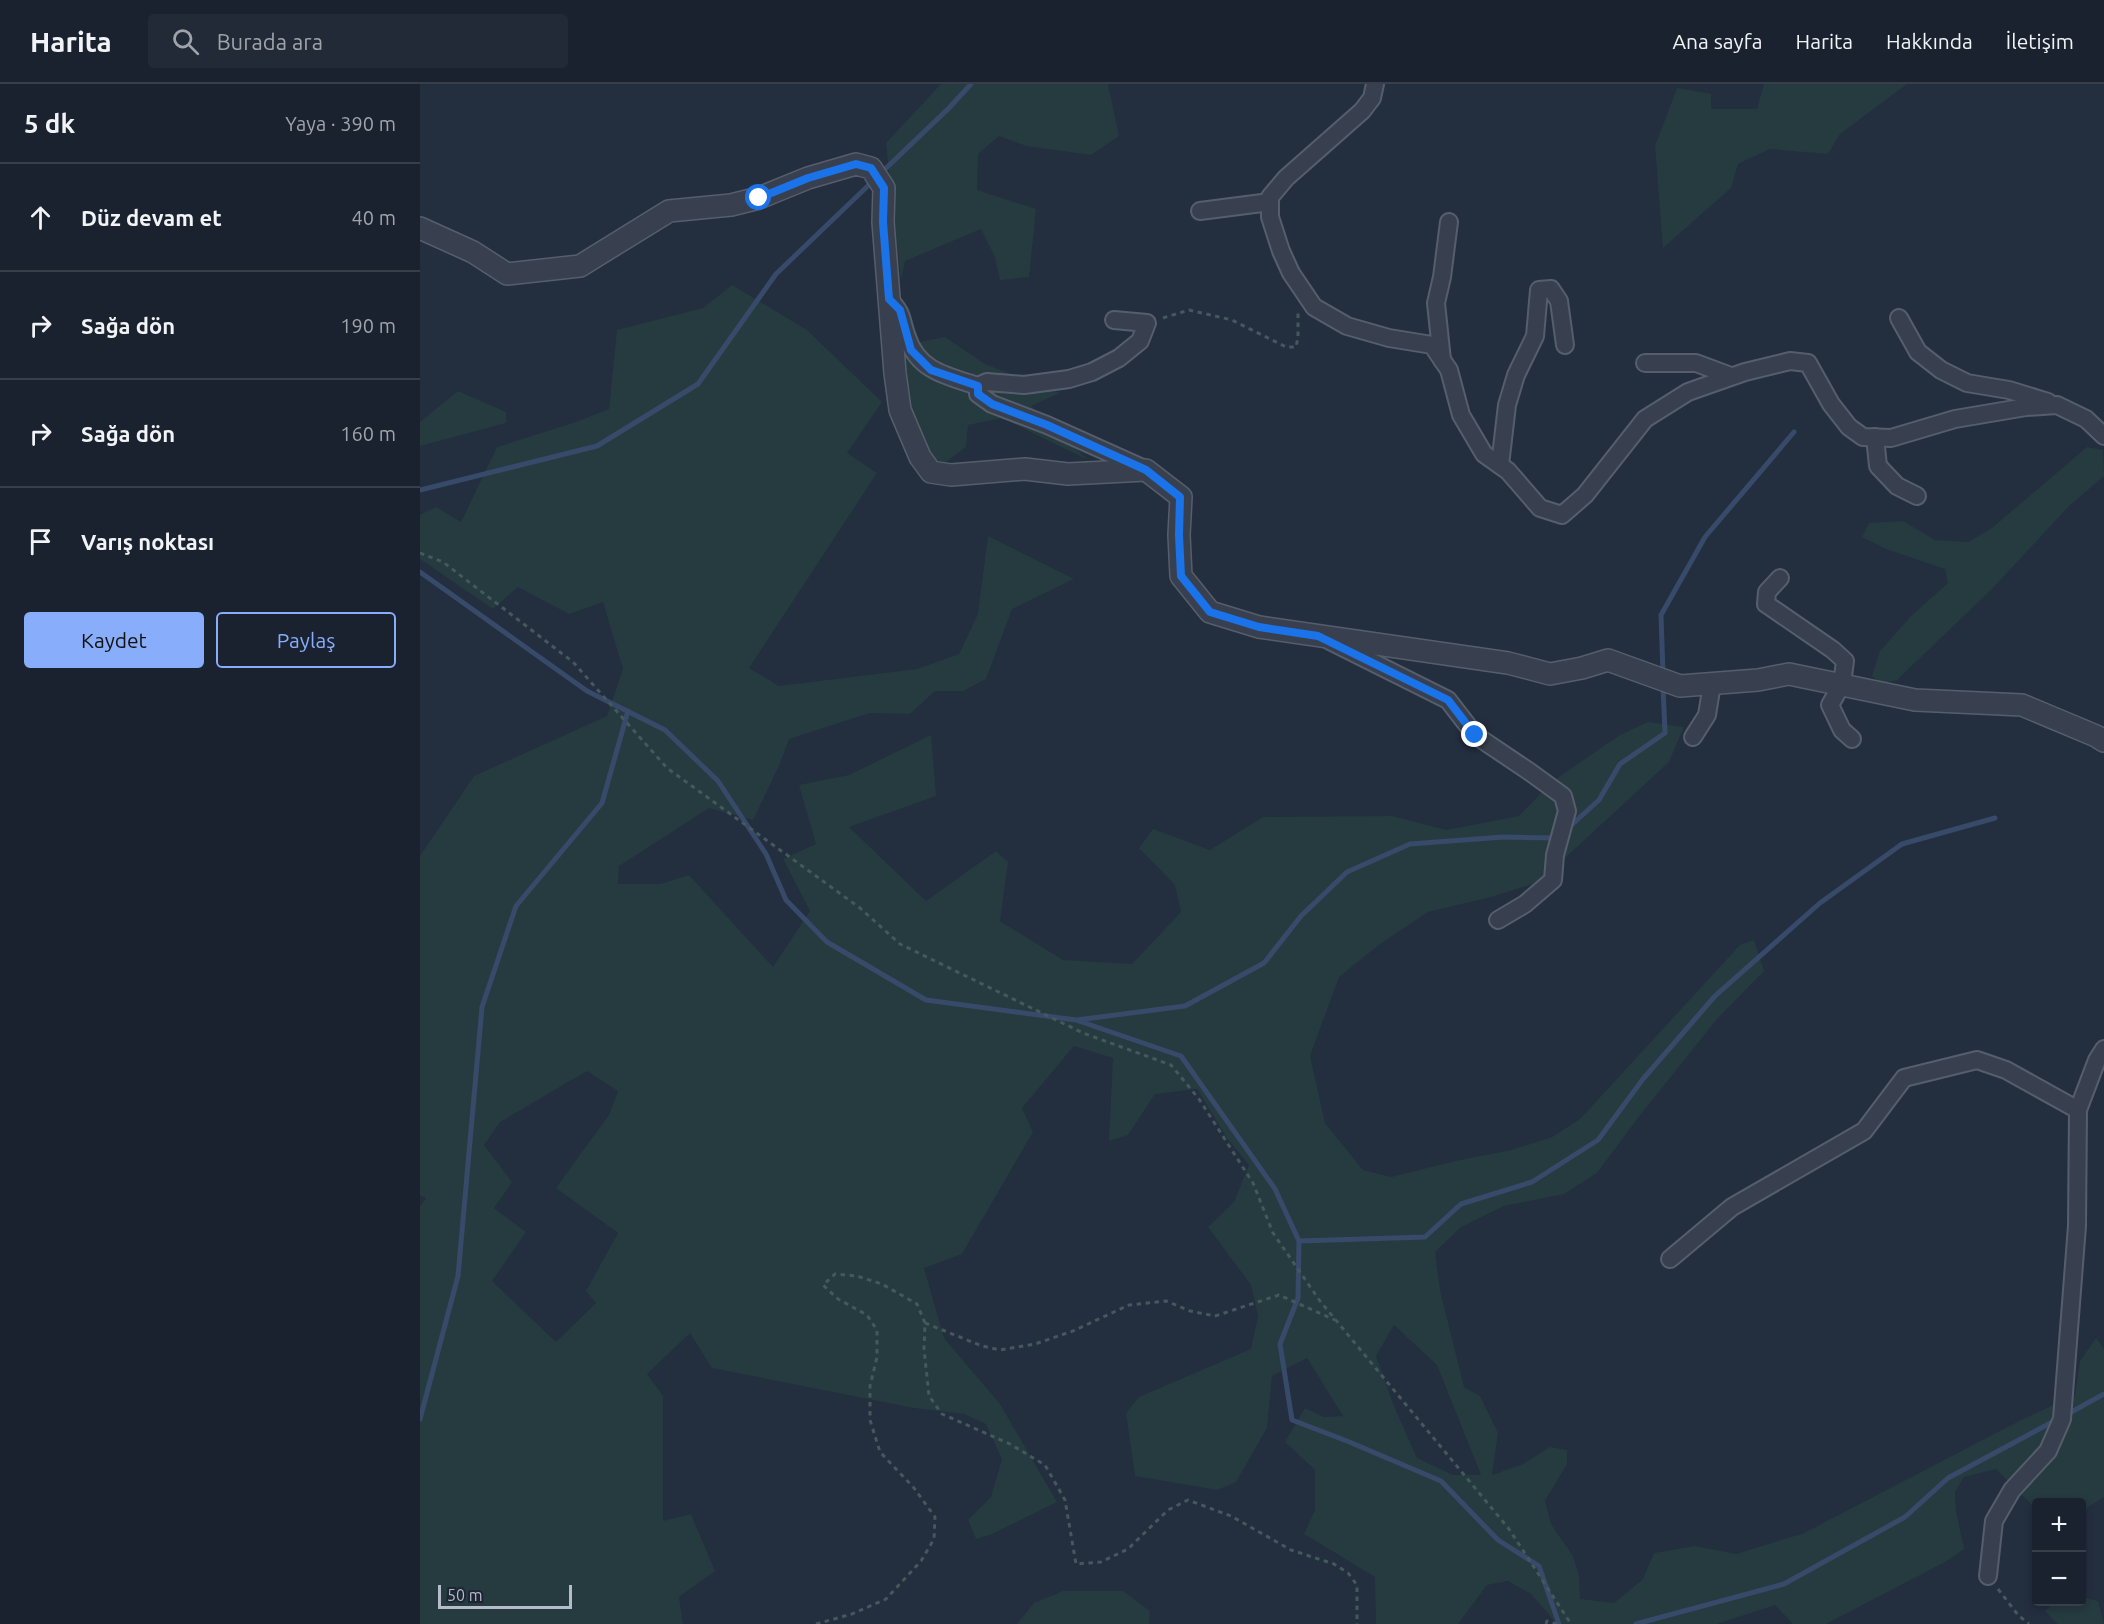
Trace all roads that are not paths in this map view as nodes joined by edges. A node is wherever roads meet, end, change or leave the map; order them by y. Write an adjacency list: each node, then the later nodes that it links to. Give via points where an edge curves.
1 (1375, 84): 2 (street, via 1372,98 1362,111 1286,178)
2 (1270, 202): 3 (street); 10 (street, via 1270,217 1281,251 1314,307 1347,326 1432,345)
3 (1200, 211)
4 (1449, 222): 10 (street, via 1436,303)
5 (420, 228): 6 (street, via 473,252 507,274 580,266 669,211 731,206 856,164 871,168 884,188)
6 (889, 299): 13 (street, via 900,310 911,350 931,370); 18 (street, via 900,410 920,457 931,472 951,475 1025,469 1068,474)
7 (1899, 318): 14 (street, via 1918,352 1941,370 1967,383 2009,390)
8 (1114, 320): 13 (street, via 1147,323 1140,341 1092,372 1024,385 987,382)
9 (1565, 345): 17 (street, via 1559,301 1551,289 1539,290 1535,336 1507,405)
10 (1442, 360): 17 (street, via 1449,370 1461,416 1484,454)
11 (1645, 363): 12 (street, via 1696,363)
12 (1731, 376): 16 (street, via 1790,361 1808,363 1849,427 1863,437); 17 (street, via 1688,392 1646,419 1585,495 1563,514 1540,508)
13 (978, 386): 18 (street, via 978,394 992,404)
14 (2057, 405): 15 (street, via 2086,419); 16 (street, via 1955,419 1891,438)
15 (2104, 436)
16 (1875, 437): 19 (street, via 1878,466 1897,486)
17 (1500, 465)
18 (1146, 470): 21 (street, via 1180,497 1181,576 1210,612 1259,627)
19 (1917, 496)
20 (1780, 578): 23 (street, via 1767,592 1766,604 1845,661)
21 (1318, 636): 22 (street, via 1508,663 1550,674 1608,660 1680,686); 27 (street, via 1448,700 1475,735 1563,796 1567,811 1555,855 1553,880)
22 (1712, 684): 23 (street, via 1789,674); 24 (street, via 1707,715)
23 (1842, 684): 25 (street, via 1830,705 1842,730); 26 (street, via 1916,700 2022,705)
24 (1694, 737)
25 (1852, 739)
26 (2104, 741)
27 (1498, 920)
28 (2104, 1049): 29 (street)
29 (2078, 1110): 30 (street, via 2006,1070 1977,1060 1904,1078 1864,1131 1732,1207); 31 (street, via 2077,1226 2062,1419 2048,1450 2012,1490 1994,1521)
30 (1670, 1259)
31 (1988, 1576)

